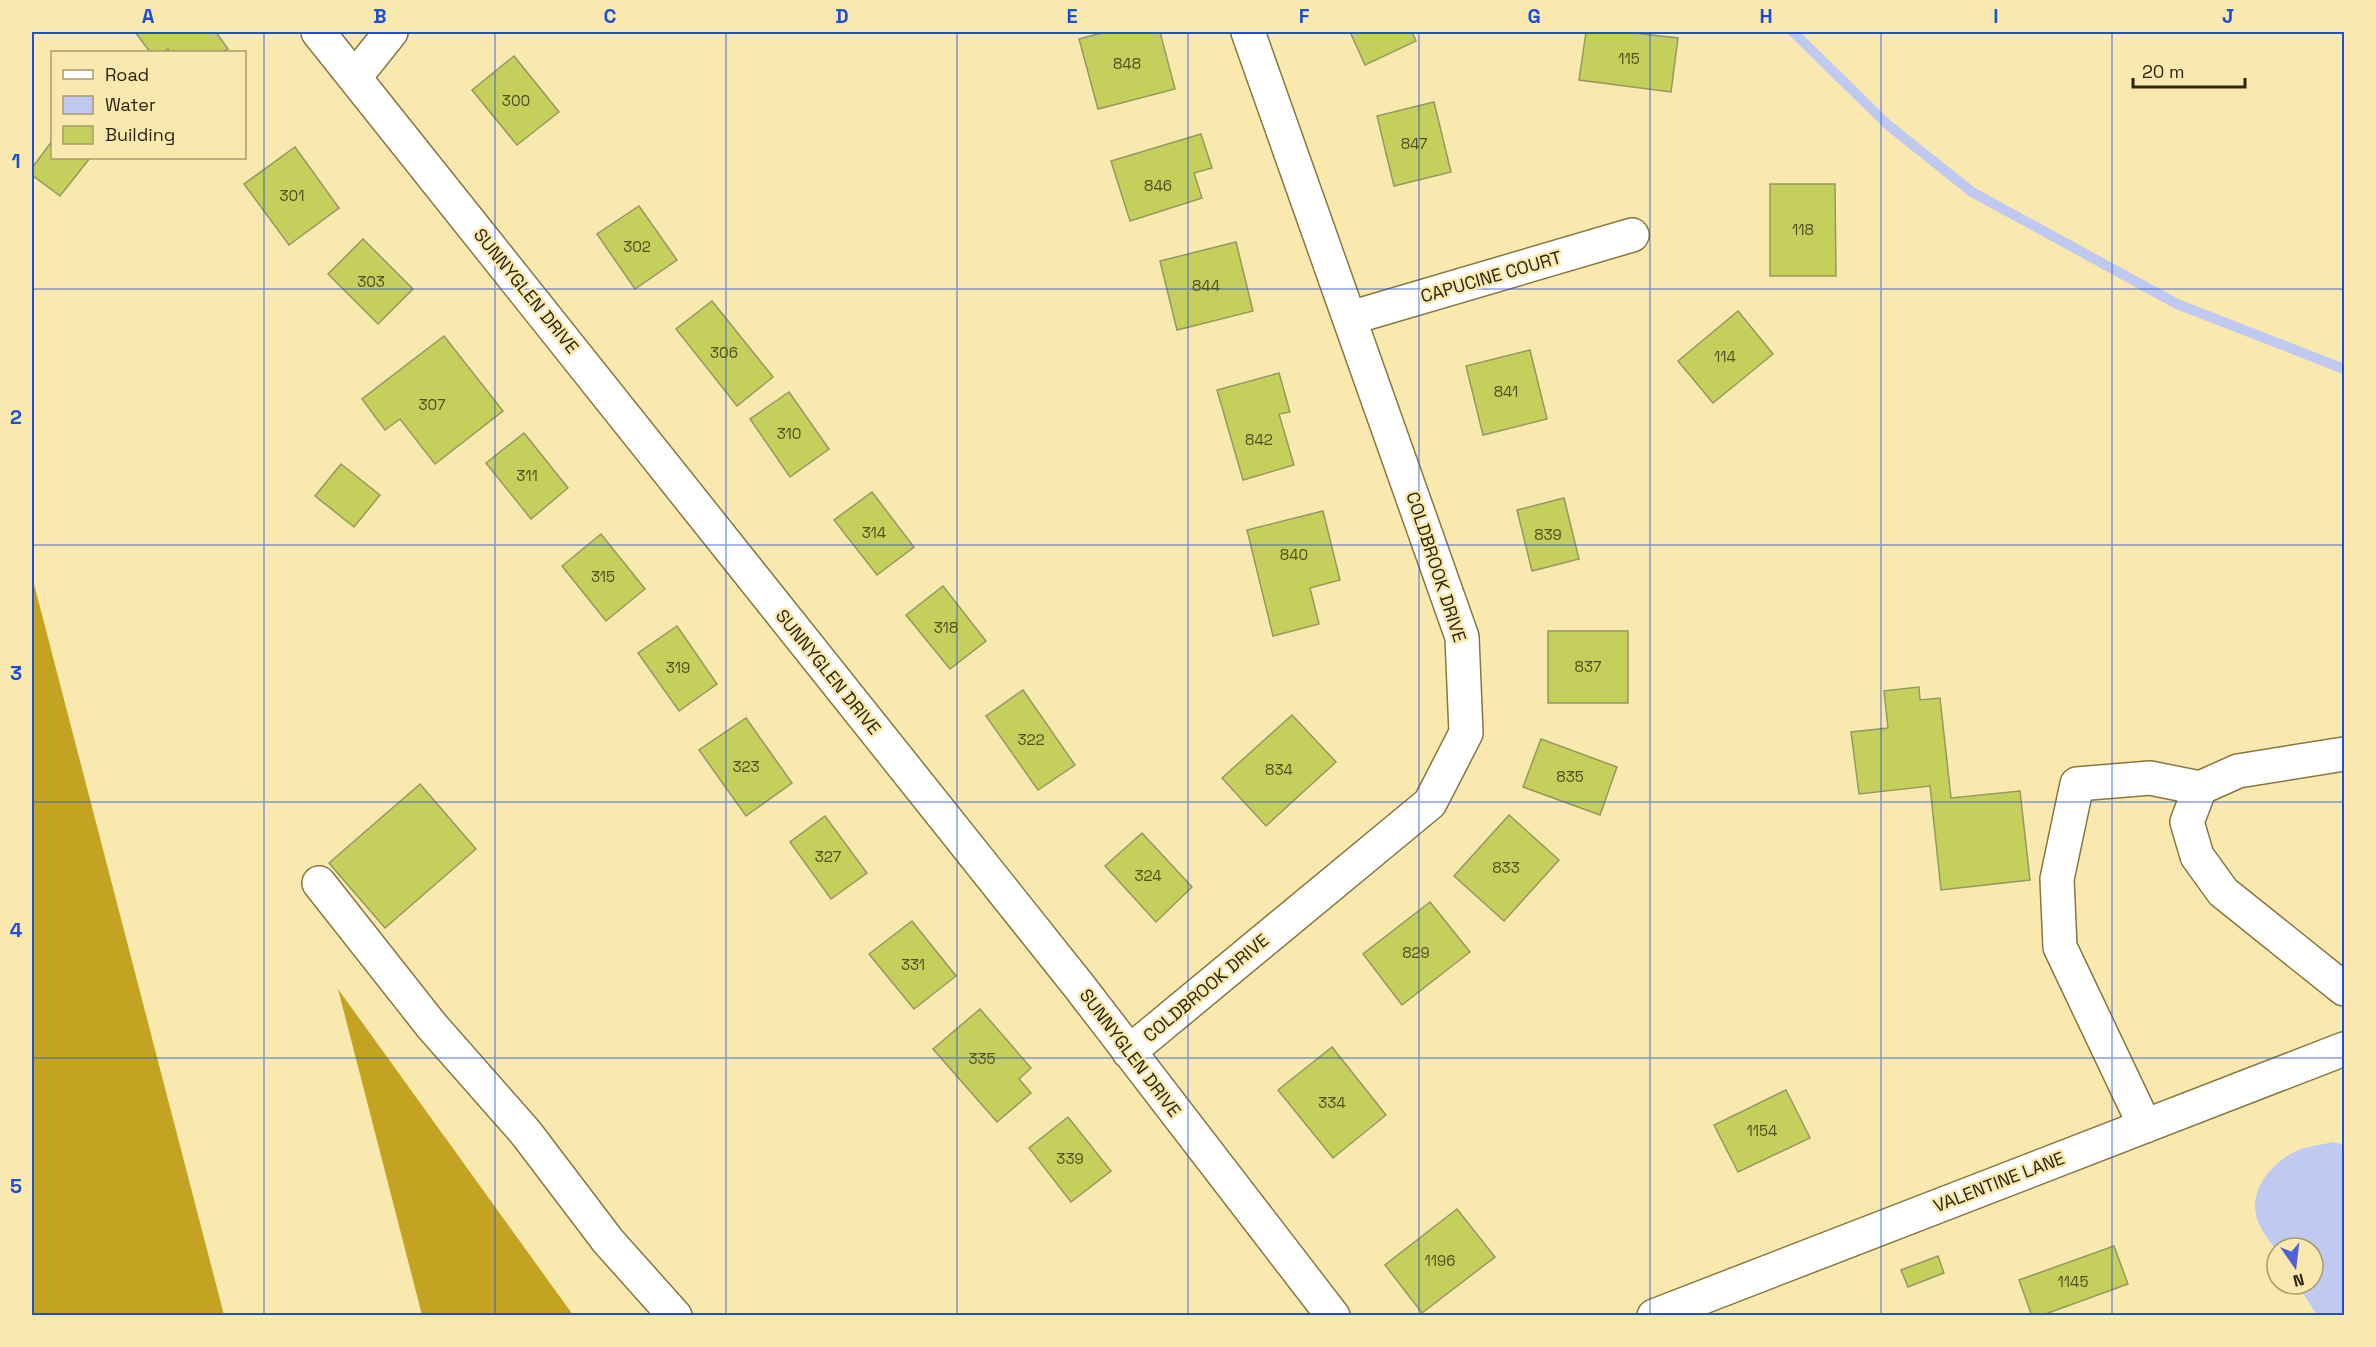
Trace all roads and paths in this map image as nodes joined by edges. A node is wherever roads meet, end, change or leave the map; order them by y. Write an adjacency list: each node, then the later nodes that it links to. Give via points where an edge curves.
1 (318, 32): 4 (street, SUNNYGLEN DRIVE)
2 (391, 32): 4 (street)
3 (1248, 32): 6 (street, COLDBROOK DRIVE)
4 (355, 77): 12 (street, SUNNYGLEN DRIVE)
5 (1632, 235): 6 (street, CAPUCINE COURT)
6 (1350, 318): 12 (street, COLDBROOK DRIVE, via 1462,637 1466,733 1430,803)
7 (2344, 754): 8 (street, via 2238,771)
8 (2200, 788): 10 (street, via 2187,822 2197,856 2223,892); 13 (street, via 2150,778 2077,784 2057,879 2060,947)
9 (319, 883): 14 (street, via 431,1025 526,1133 608,1241)
10 (2344, 989)
11 (2344, 1049): 13 (street, VALENTINE LANE)
12 (1129, 1052): 15 (street, SUNNYGLEN DRIVE)
13 (2145, 1126): 16 (street, VALENTINE LANE)
14 (675, 1316)
15 (1333, 1316)
16 (1654, 1316)

